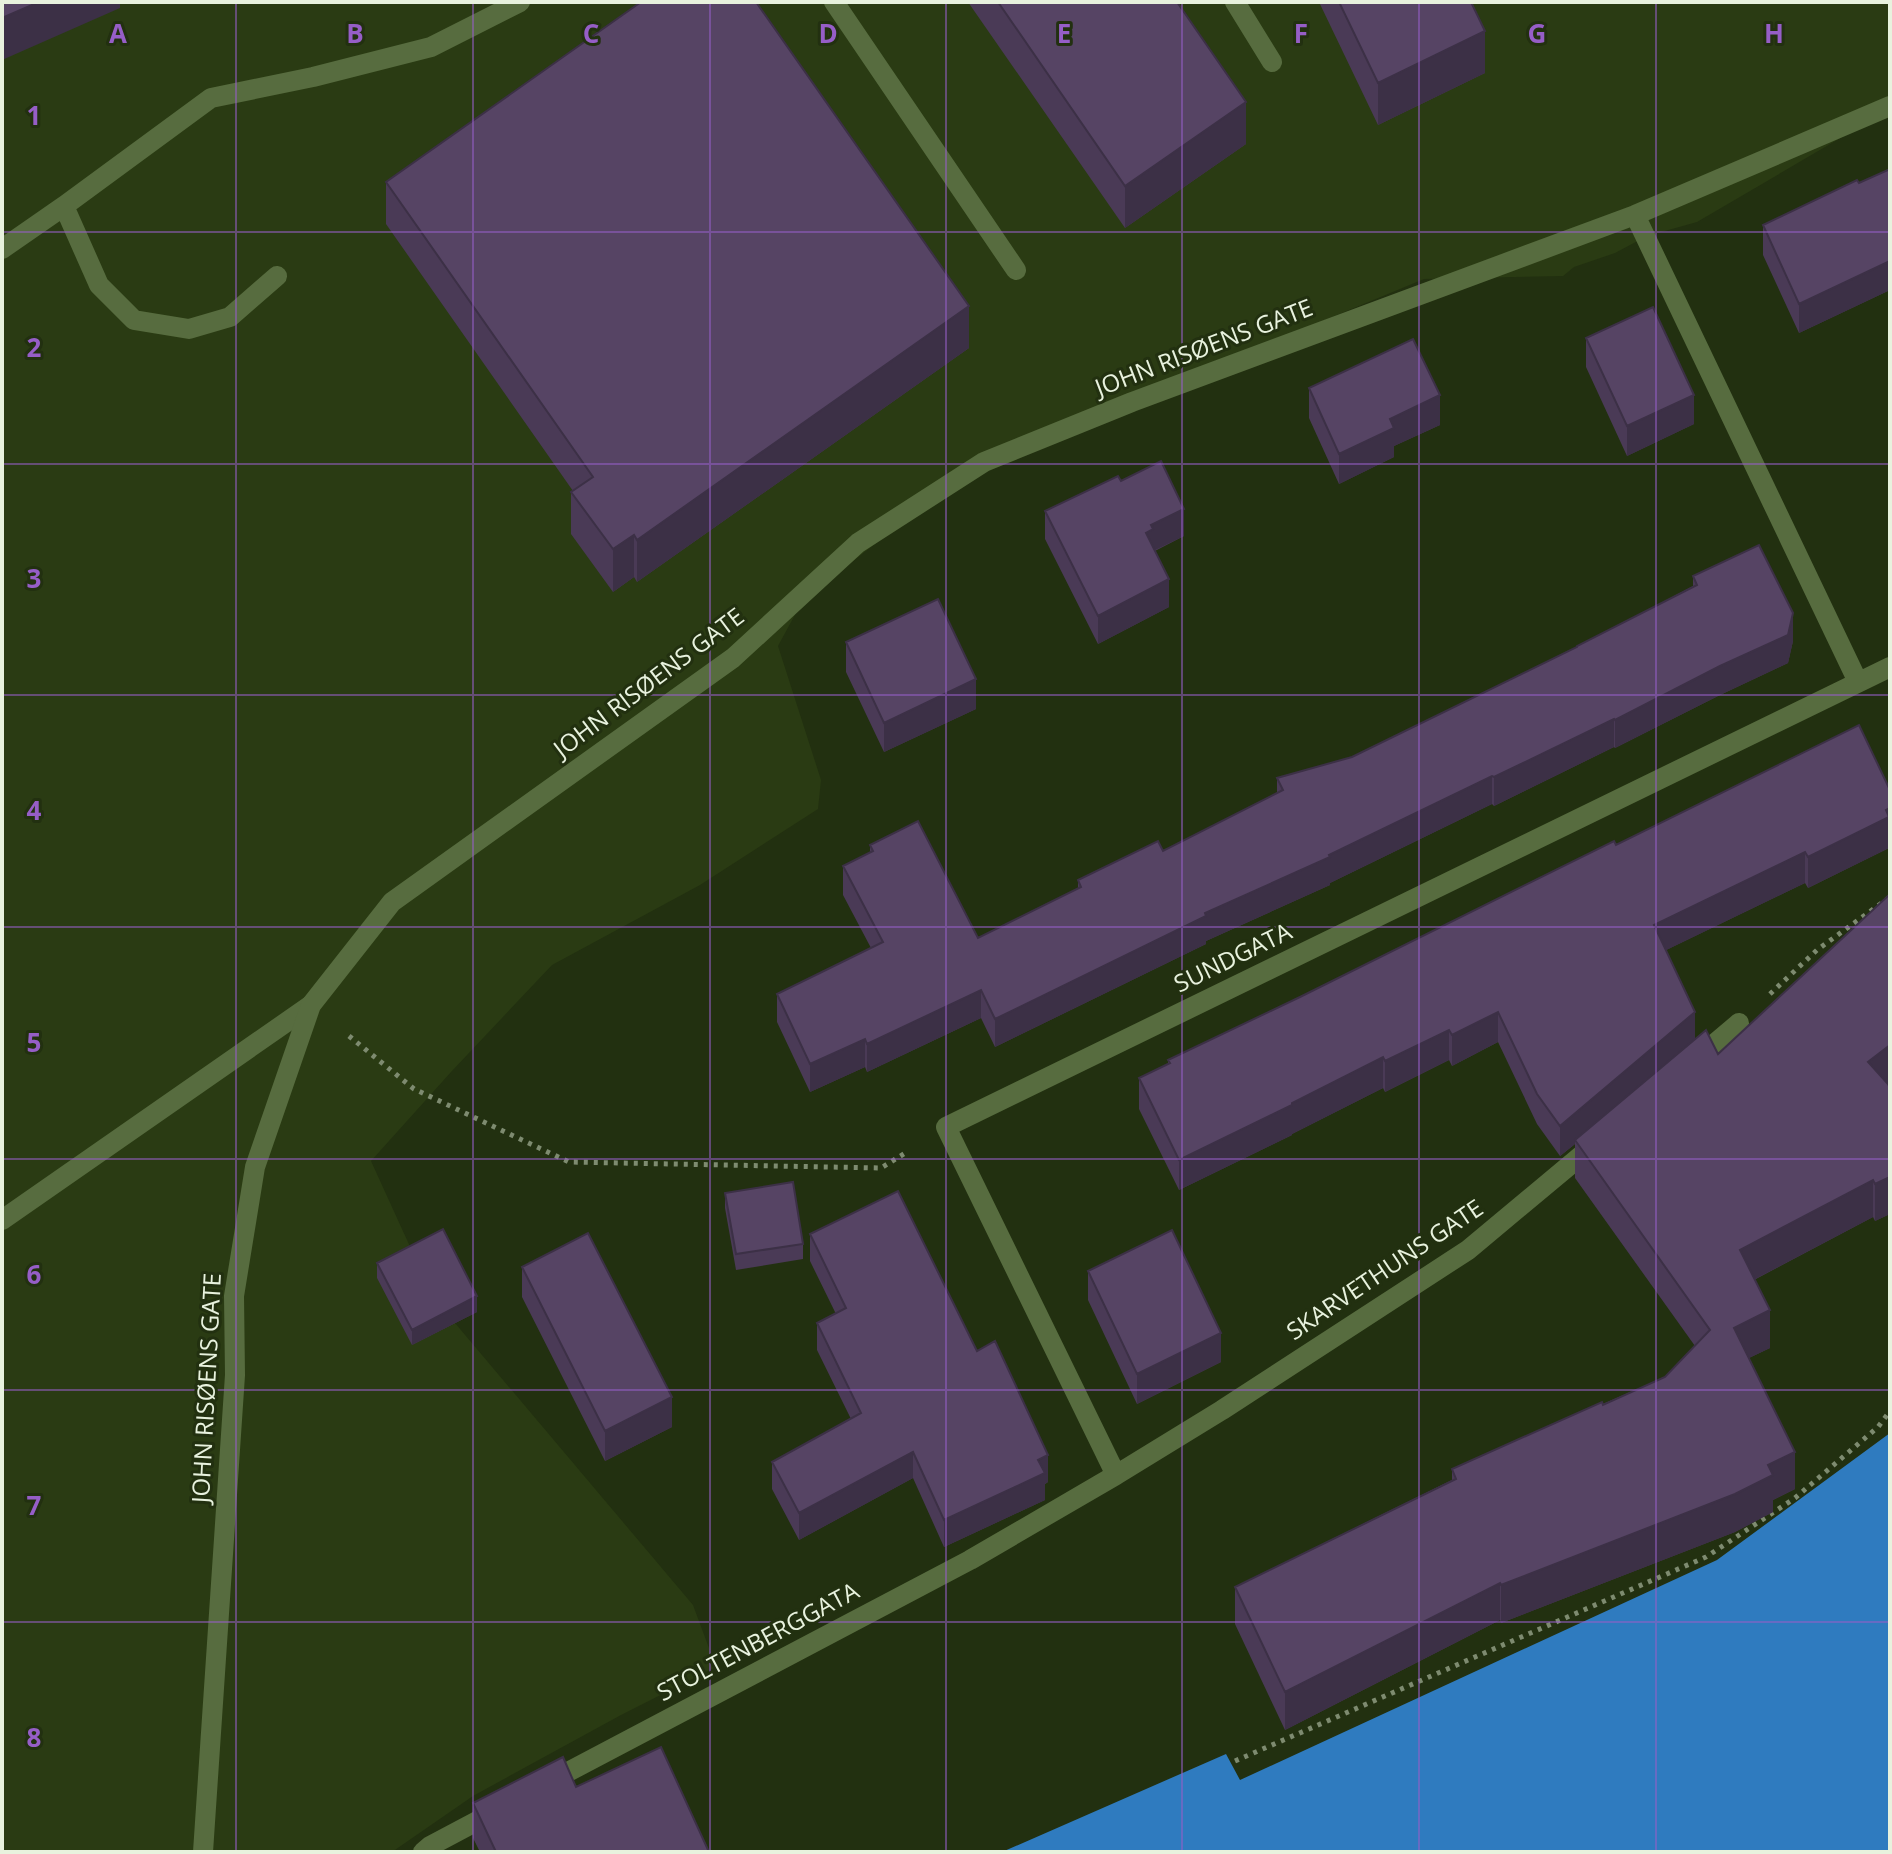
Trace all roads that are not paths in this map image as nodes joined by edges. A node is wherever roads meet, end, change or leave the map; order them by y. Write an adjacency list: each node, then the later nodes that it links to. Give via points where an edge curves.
1 (520, 2): 6 (street, via 431,47 211,98)
2 (834, 2): 9 (street)
3 (1235, 2): 4 (street)
4 (1272, 62)
5 (1890, 106): 7 (street, JOHN RISØENS GATE)
6 (64, 206): 8 (street); 10 (street, via 99,285 134,320 189,329 230,317)
7 (1635, 215): 12 (street); 13 (street, JOHN RISØENS GATE, via 984,462 858,543 733,658 392,902)
8 (2, 249)
9 (1016, 270)
10 (277, 276)
11 (1890, 667): 12 (street, SUNDGATA)
12 (1858, 682): 18 (street, SUNDGATA, via 946,1127)
13 (311, 1005): 17 (street); 19 (street, JOHN RISØENS GATE, via 255,1167 234,1296 235,1375)
14 (1739, 1023): 15 (street)
15 (1680, 1073)
16 (1610, 1132): 18 (street, SKARVETHUNS GATE, via 1468,1250)
17 (2, 1220)
18 (1116, 1475): 20 (street, STOLTENBERGGATA, via 970,1560)
19 (203, 1852)
20 (423, 1852)

